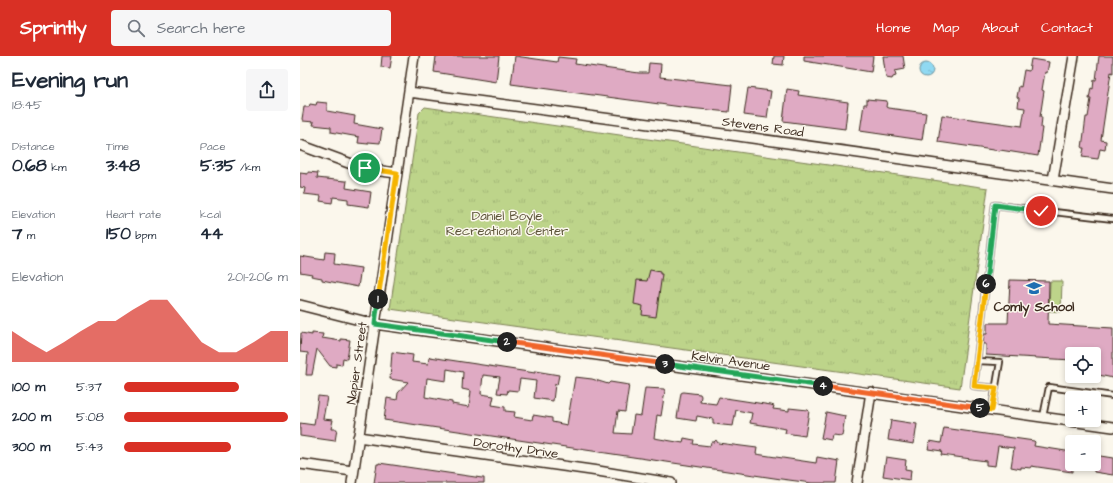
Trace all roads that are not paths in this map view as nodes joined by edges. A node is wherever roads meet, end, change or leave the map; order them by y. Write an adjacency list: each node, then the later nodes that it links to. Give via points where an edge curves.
1 (414, 56): 3 (street, Napier Street)
2 (1074, 56): 6 (street)
3 (409, 92): 5 (street, Napier Street); 6 (street, Stevens Road)
4 (300, 145): 5 (street, via 365,168)
5 (397, 173): 10 (street, Napier Street)
6 (1054, 180): 7 (street, Stevens Road)
7 (1113, 189)
8 (1113, 219): 11 (lane, via 995,205)
9 (300, 305): 10 (street, Kelvin Avenue)
10 (375, 324): 13 (street, Kelvin Avenue); 18 (street, Napier Street)
11 (977, 360): 12 (lane, via 974,386); 12 (lane, via 1000,362)
12 (996, 388): 15 (lane)
13 (871, 392): 15 (street, Kelvin Avenue); 23 (street)
14 (1113, 396): 16 (lane, via 1049,387)
15 (992, 410): 16 (street, Kelvin Avenue)
16 (1043, 417): 17 (street, Kelvin Avenue)
17 (1113, 427)
18 (358, 438): 20 (street, Napier Street); 22 (street, Dorothy Drive)
19 (300, 464): 20 (street)
20 (353, 471): 21 (street, Napier Street)
21 (352, 483)
22 (671, 483)
23 (857, 483)

